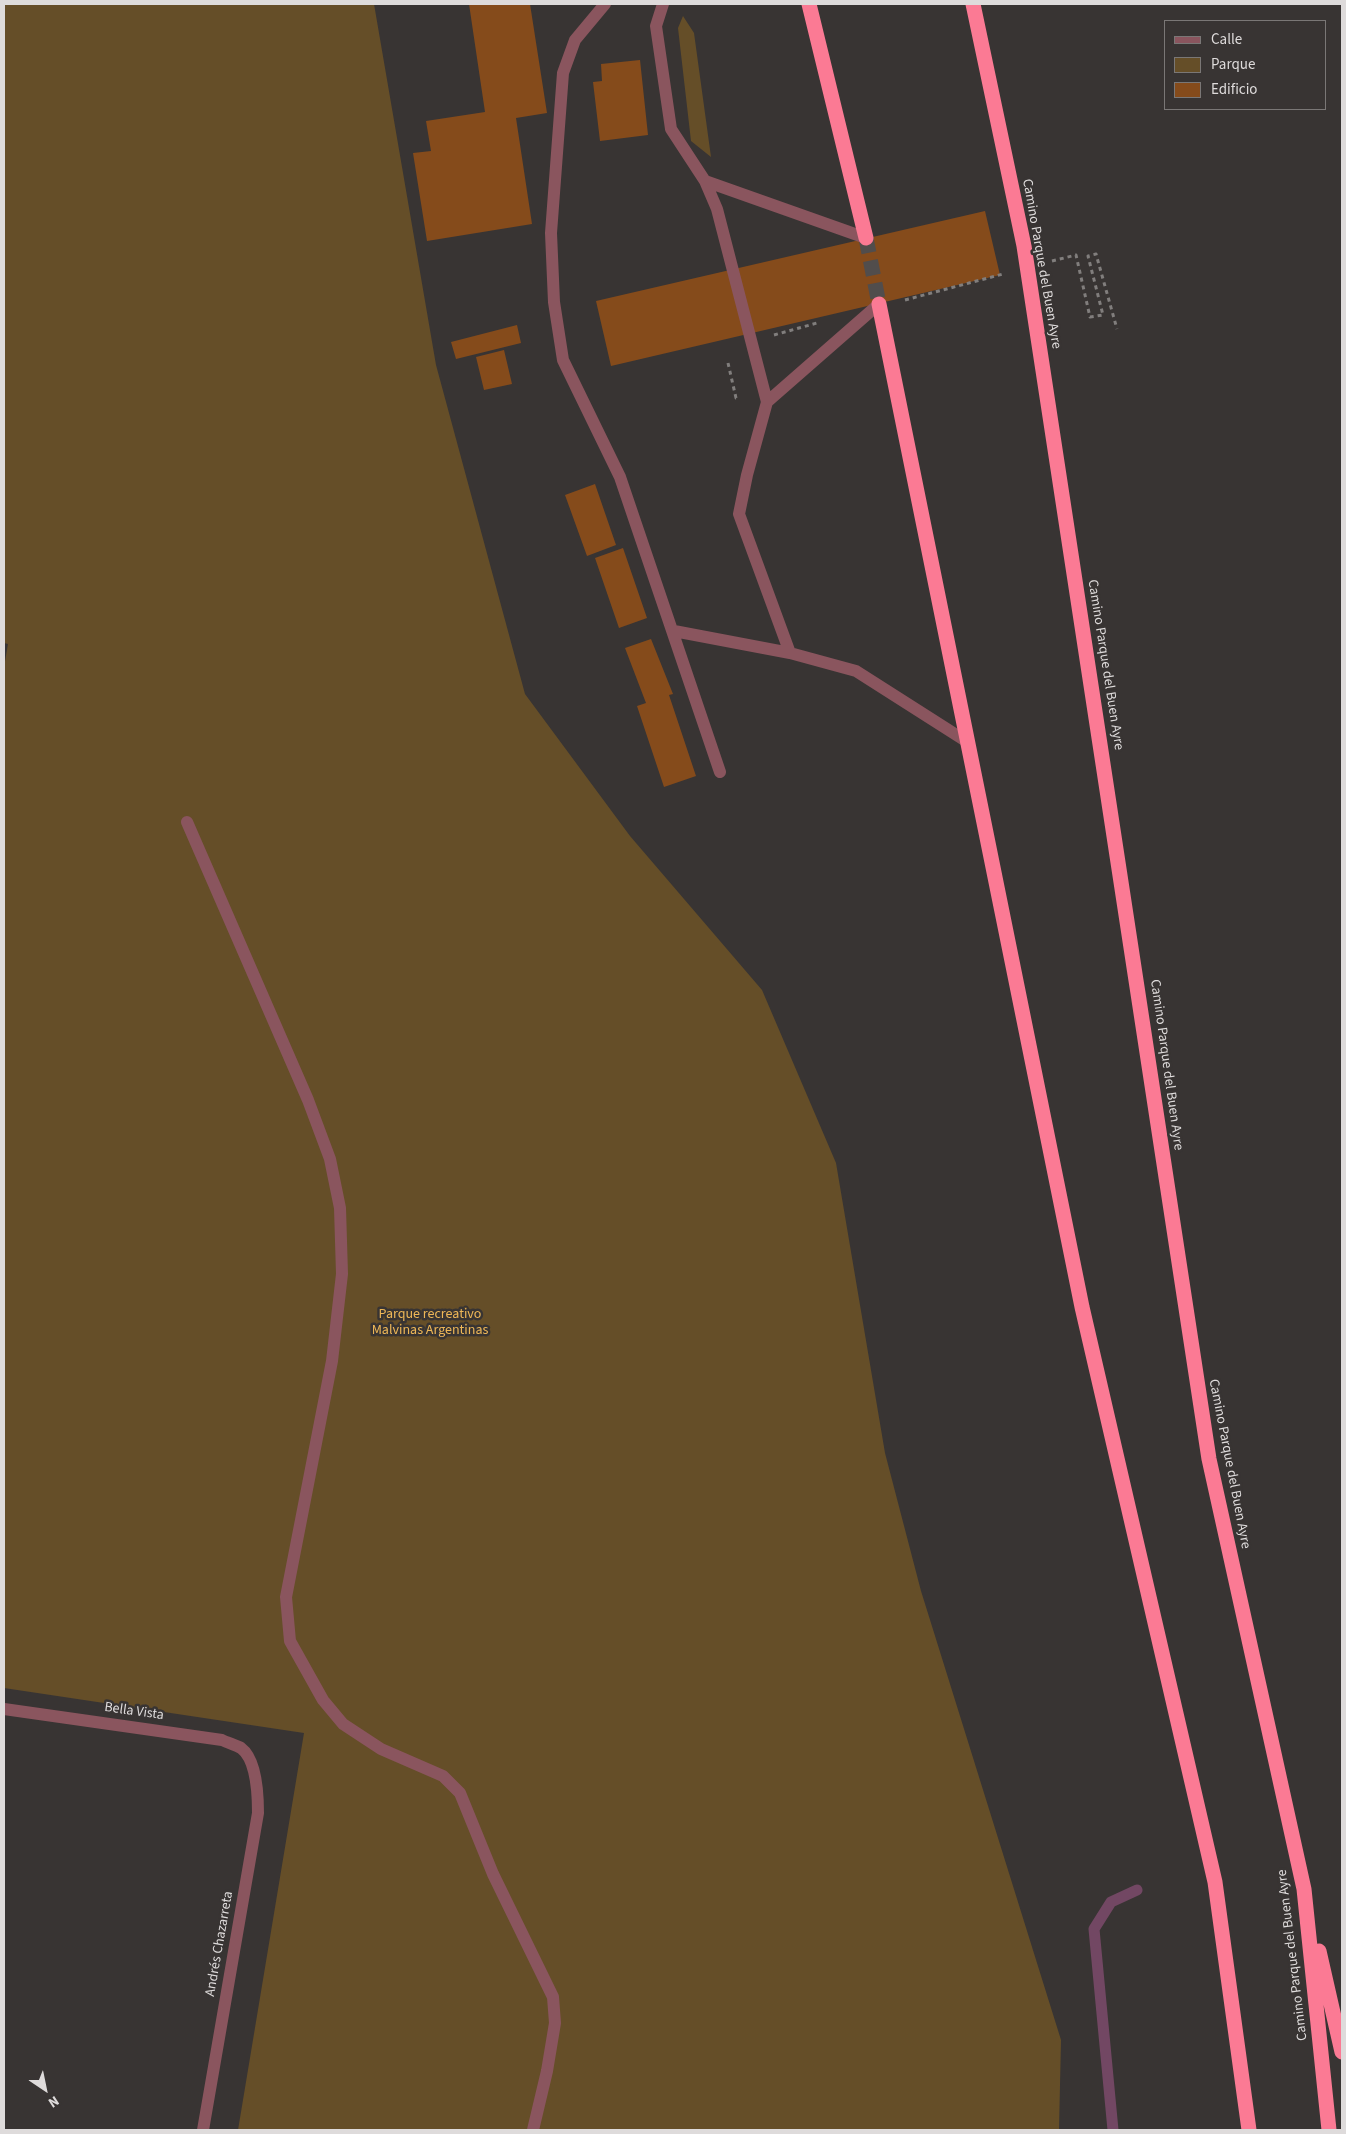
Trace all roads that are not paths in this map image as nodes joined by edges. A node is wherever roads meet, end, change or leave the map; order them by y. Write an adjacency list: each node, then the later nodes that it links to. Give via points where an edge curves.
1 (605, 4): 9 (street, via 575,40 563,73 552,233 554,302 564,360 620,477)
2 (663, 4): 5 (street, via 656,26 671,129)
3 (809, 4): 6 (highway)
4 (973, 4): 16 (highway, Camino Parque del Buen Ayre, via 1024,246 1209,1459)
5 (705, 181): 6 (street); 8 (street, via 716,209)
6 (866, 238)
7 (879, 304): 8 (street); 11 (highway)
8 (767, 402): 10 (street, via 739,514)
9 (674, 631): 10 (street); 12 (street)
10 (790, 653): 11 (street, via 856,671)
11 (969, 742): 18 (highway, via 1082,1307 1215,1882)
12 (720, 772)
13 (187, 822): 20 (street, via 308,1100 330,1159 340,1208 342,1274 332,1361 286,1597 290,1641 323,1700 343,1724 381,1749 443,1776 460,1793 493,1874 553,1997 555,2023)
14 (4, 1709): 15 (street, Bella Vista, via 222,1740 242,1749)
15 (250, 1763): 19 (street, Andrés Chazarreta, via 258,1786 258,1813)
16 (1304, 1889): 17 (highway); 21 (highway, Camino Parque del Buen Ayre)
17 (1342, 2052)
18 (1249, 2129)
19 (203, 2130)
20 (533, 2130)
21 (1329, 2130)

